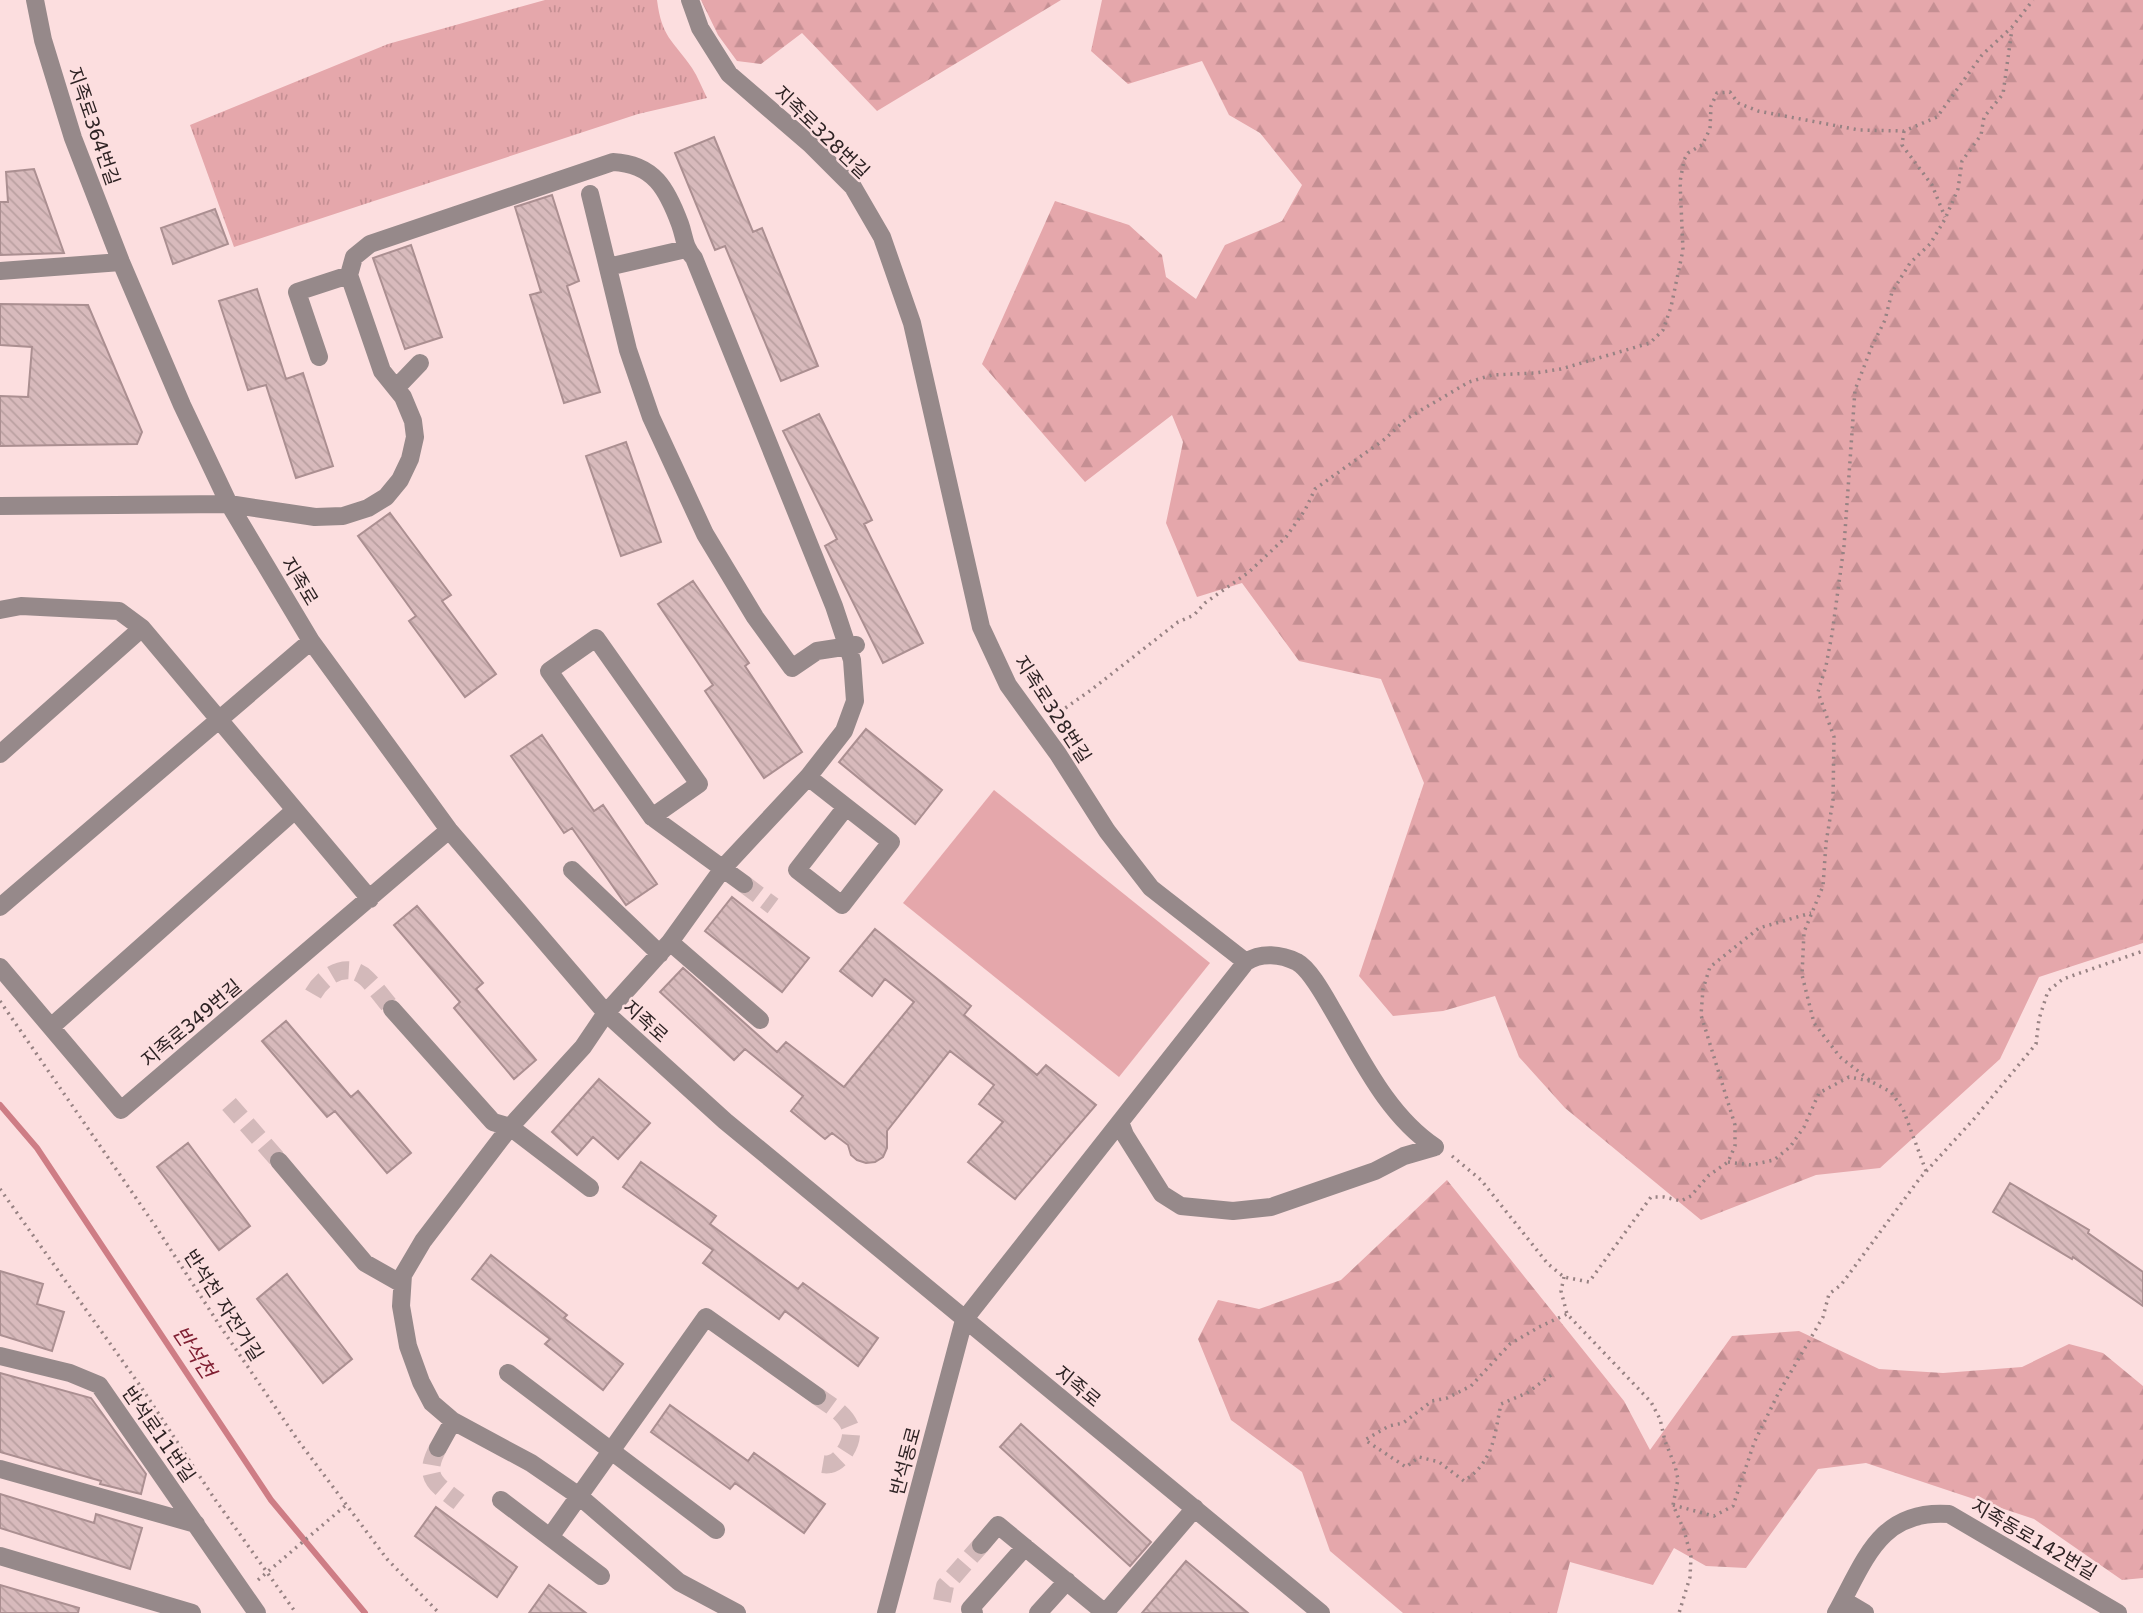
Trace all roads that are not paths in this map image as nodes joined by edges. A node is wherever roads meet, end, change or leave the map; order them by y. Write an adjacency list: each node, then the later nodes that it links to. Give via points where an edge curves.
1 (34, 0): 5 (street, 지족로364번길, via 73,138)
2 (690, 0): 31 (street, 지족로328번길, via 700,28 729,74 853,187 882,237 912,323 981,627 1008,685 1151,888)
3 (590, 194): 6 (street)
4 (686, 249): 6 (street); 8 (street, via 681,226 660,181 630,163 613,162 370,244 354,257); 17 (street, via 695,258)
5 (121, 262): 7 (street); 12 (street, 지족로364번길)
6 (608, 267): 17 (street, via 628,350 651,417 705,534 755,617 792,668 817,651)
7 (0, 271)
8 (349, 275): 9 (street, via 297,292); 11 (street, via 382,371)
9 (319, 357)
10 (420, 363): 11 (street)
11 (397, 387): 12 (street, via 413,421 415,437 400,480 386,496 368,508 324,517)
12 (229, 503): 13 (street); 16 (street, 지족로)
13 (0, 506)
14 (0, 610): 15 (street, via 21,606 119,611)
15 (142, 628): 18 (street); 19 (street)
16 (311, 641): 18 (street); 24 (street, 지족로)
17 (852, 646): 20 (street, via 855,702 844,731)
18 (219, 720): 22 (street); 29 (street)
19 (0, 754)
20 (808, 777): 21 (street); 25 (street)
21 (846, 807): 21 (street, via 891,842 842,905 797,870)
22 (295, 810): 28 (street); 36 (street)
23 (652, 817): 23 (street, via 549,671 596,638 699,784); 25 (street)
24 (449, 830): 28 (street, 지족로349번길); 34 (street, 지족로)
25 (724, 867): 27 (street); 30 (street)
26 (572, 870): 30 (street)
27 (744, 884)
28 (370, 899): 36 (street, 지족로349번길, via 121,1110)
29 (0, 907)
30 (665, 948): 34 (street); 35 (street)
31 (1246, 962): 37 (street); 37 (street, via 1275,955 1299,963 1321,990 1387,1101 1435,1147 1272,1207 1233,1211 1181,1206 1162,1194)
32 (0, 967): 36 (street, 지족로349번길)
33 (392, 1009): 38 (street, via 492,1122)
34 (606, 1013): 38 (street, via 583,1047); 42 (street, 지족로, via 725,1121)
35 (760, 1020)
36 (51, 1027)
37 (1120, 1122): 42 (street)
38 (510, 1127): 40 (street); 41 (street, via 423,1241)
39 (279, 1161): 41 (street, via 365,1263)
40 (590, 1188)
41 (402, 1284): 46 (street, via 408,1346 421,1382 432,1403)
42 (964, 1320): 52 (street, 지족로); 66 (street, 반석동로)
43 (0, 1356): 53 (street, 반석로11번길, via 99,1385)
44 (508, 1373): 48 (street)
45 (817, 1396): 48 (street, via 706,1317)
46 (453, 1421): 47 (street); 50 (street, via 531,1463)
47 (438, 1448)
48 (611, 1451): 50 (street); 54 (street)
49 (0, 1469): 53 (street)
50 (579, 1496): 55 (street); 65 (street, via 679,1582)
51 (501, 1500): 55 (street)
52 (1195, 1508): 69 (street); 70 (street, 지족로)
53 (196, 1524): 64 (street, 반석로11번길)
54 (716, 1530)
55 (550, 1537): 59 (street)
56 (981, 1545): 57 (street, via 998,1525)
57 (1025, 1547): 60 (street); 67 (street, via 970,1609)
58 (0, 1556): 61 (street)
59 (601, 1576)
60 (1067, 1581): 68 (street); 69 (street)
61 (146, 1606): 63 (street)
62 (1840, 1606): 71 (street, 지족동로142번길); 72 (street, 지족동로142번길, via 1887,1530 1908,1517 1930,1512 1949,1514)
63 (192, 1613)
64 (257, 1613)
65 (737, 1613)
66 (886, 1613)
67 (974, 1613)
68 (1038, 1613)
69 (1105, 1613)
70 (1321, 1613)
71 (1865, 1613)
72 (2118, 1613)

